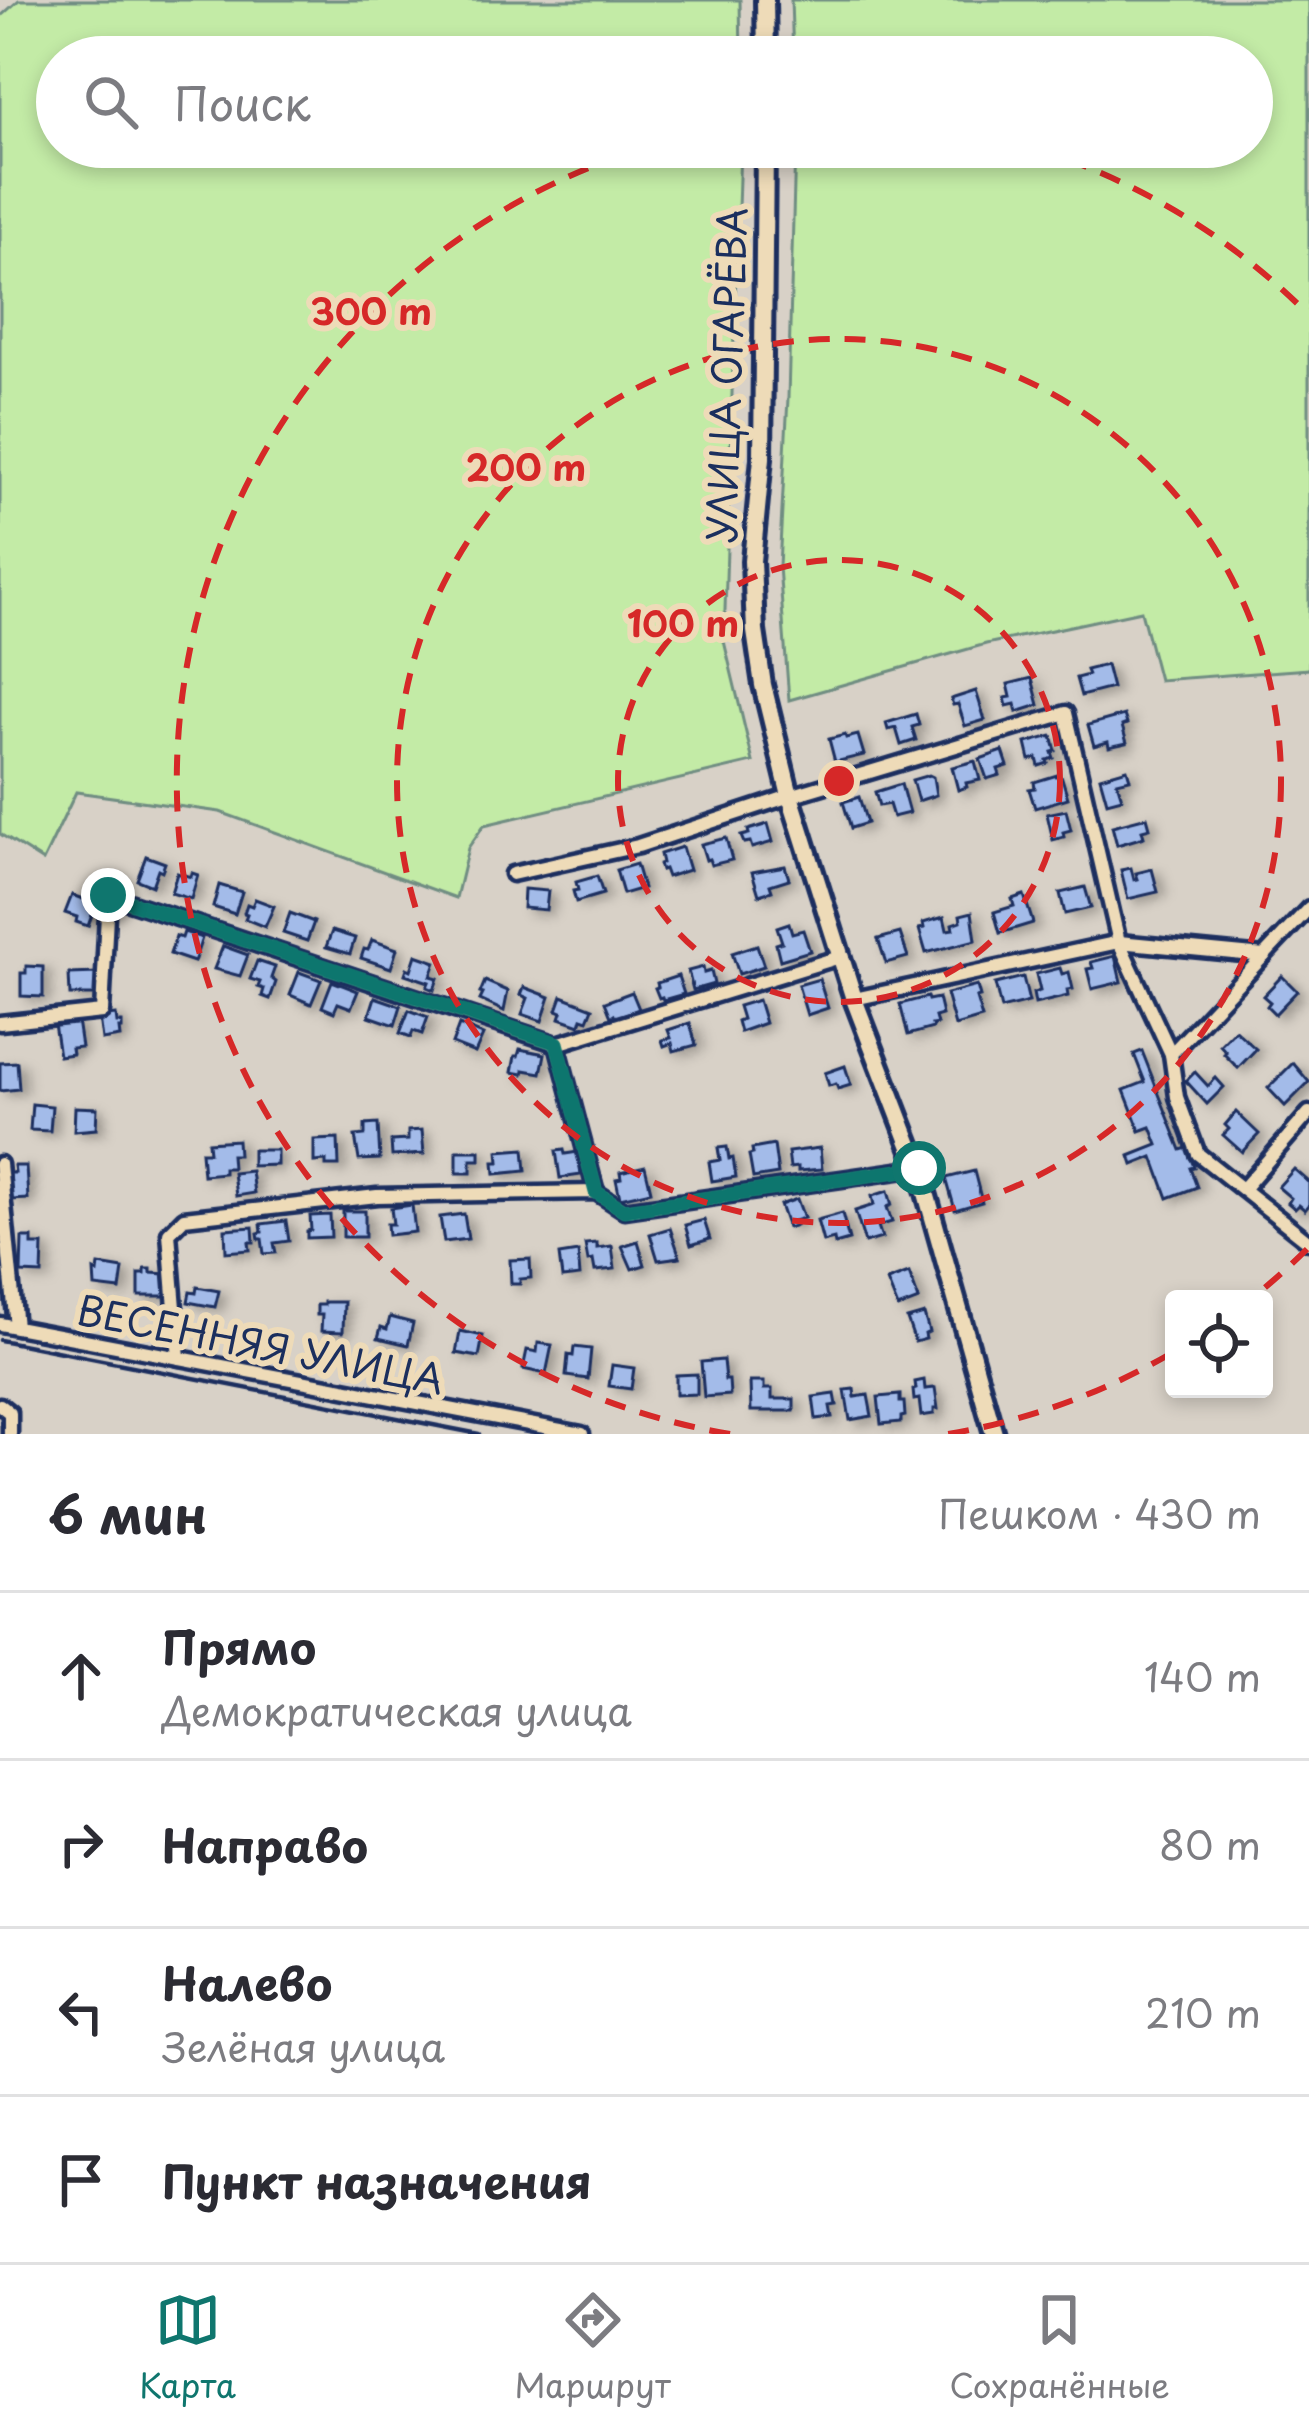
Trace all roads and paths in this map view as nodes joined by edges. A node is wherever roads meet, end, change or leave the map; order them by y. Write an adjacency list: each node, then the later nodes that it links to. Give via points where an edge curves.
1 (765, 0): 2 (main road)
2 (766, 36)
3 (765, 168): 4 (main road, УЛИЦА ОГАРЁВА, via 762,458 752,561 763,685)
4 (790, 796): 5 (street, via 638,846); 7 (street, via 1066,713); 9 (main road, УЛИЦА ОГАРЁВА)
5 (512, 874)
6 (1309, 908): 8 (street)
7 (1119, 942): 8 (street); 10 (street); 13 (street)
8 (1264, 956): 13 (street)
9 (840, 957): 10 (main road, УЛИЦА ОГАРЁВА); 12 (street)
10 (854, 999): 16 (main road, УЛИЦА ОГАРЁВА)
11 (0, 1023): 12 (street, via 102,1012 108,895)
12 (557, 1043): 18 (street)
13 (1172, 1054): 17 (street, via 1198,1154)
14 (1309, 1113): 17 (street)
15 (0, 1164): 21 (street)
16 (919, 1168): 18 (street, via 624,1210); 26 (main road, УЛИЦА ОГАРЁВА)
17 (1244, 1189): 19 (street)
18 (596, 1192): 22 (street, via 377,1196 184,1217 169,1233)
19 (1309, 1242)
20 (0, 1324): 21 (street, ВЕСЕННЯЯ УЛИЦА)
21 (16, 1327): 22 (street, ВЕСЕННЯЯ УЛИЦА)
22 (179, 1358): 25 (street, ВЕСЕННЯЯ УЛИЦА)
23 (0, 1405): 24 (street, via 10,1413)
24 (10, 1434)
25 (582, 1434)
26 (994, 1434)

